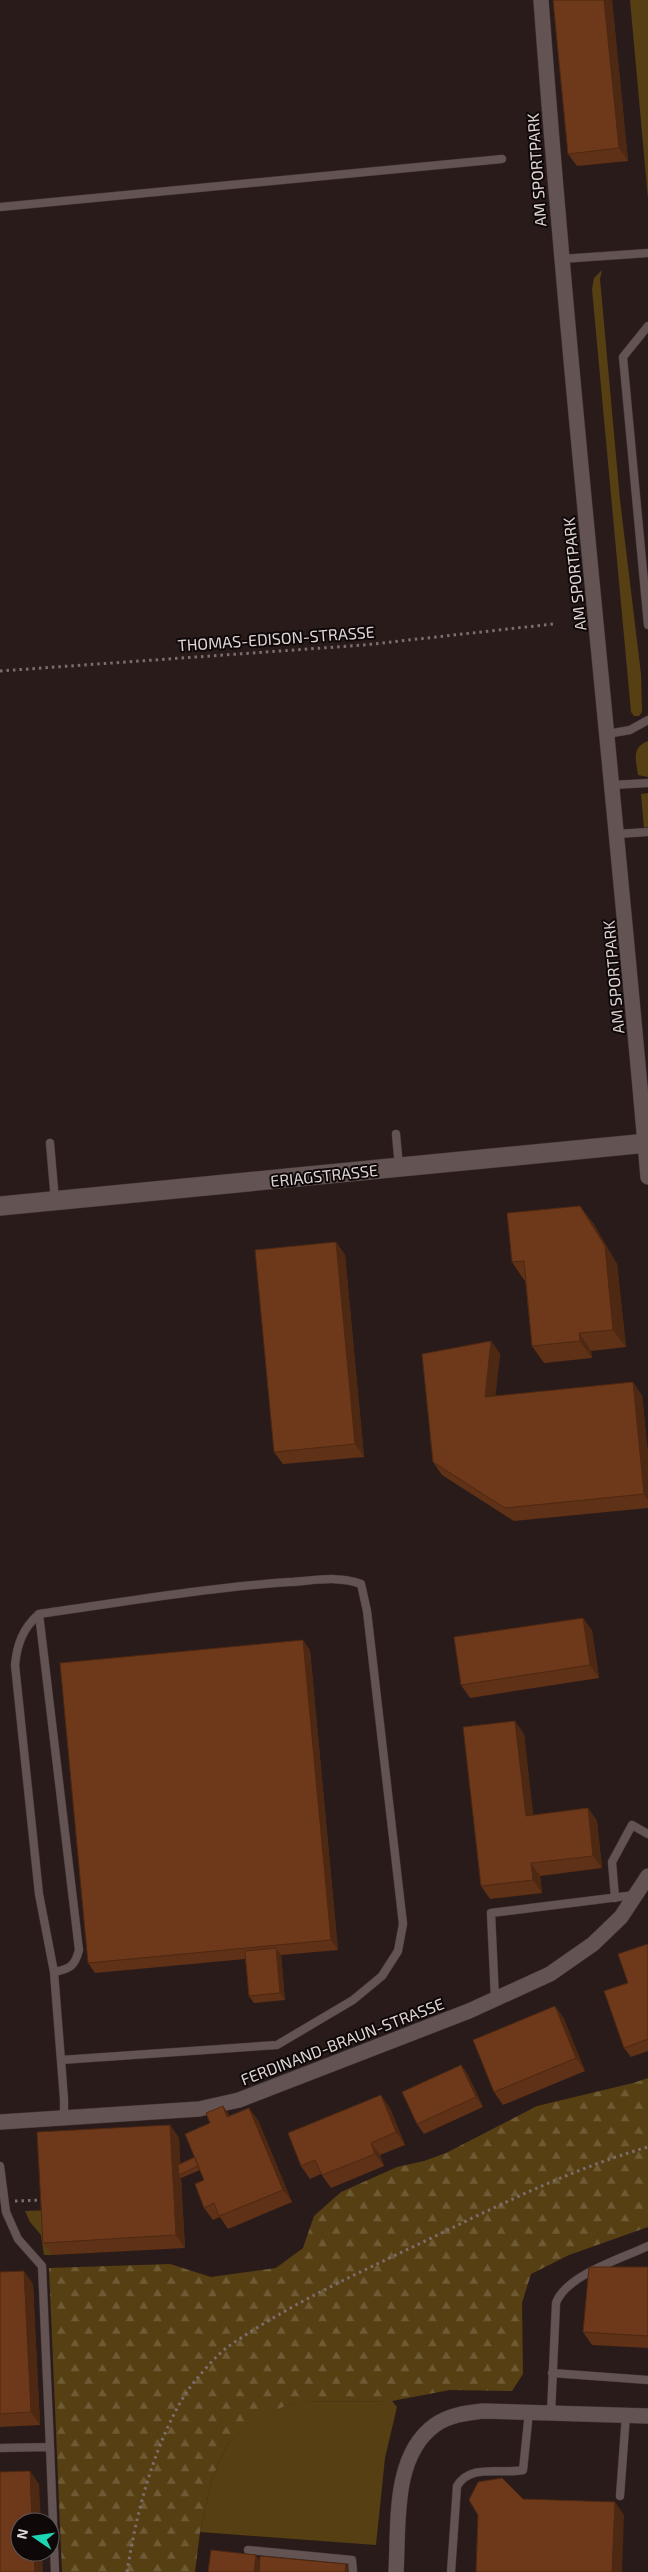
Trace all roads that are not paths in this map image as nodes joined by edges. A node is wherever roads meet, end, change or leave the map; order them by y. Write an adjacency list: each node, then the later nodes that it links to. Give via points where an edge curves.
1 (541, 0): 5 (street, AM SPORTPARK)
2 (502, 159): 3 (lane)
3 (0, 207)
4 (648, 252): 5 (lane)
5 (561, 259): 9 (street, AM SPORTPARK)
6 (648, 326): 7 (lane, via 622,357)
7 (648, 625)
8 (648, 720): 9 (lane, via 630,730)
9 (607, 734): 11 (street, AM SPORTPARK)
10 (648, 783): 11 (lane)
11 (612, 785): 13 (street, AM SPORTPARK)
12 (648, 832): 13 (lane)
13 (617, 834): 16 (street, AM SPORTPARK)
14 (396, 1134): 17 (lane)
15 (50, 1143): 19 (lane)
16 (647, 1143): 17 (street, ERIAGSTRASSE); 18 (street)
17 (399, 1168): 19 (street, ERIAGSTRASSE)
18 (648, 1178)
19 (56, 1201): 20 (street, ERIAGSTRASSE)
20 (0, 1206)
21 (39, 1614): 26 (lane, via 28,1624 16,1647 15,1665 39,1894); 26 (lane, via 79,1950 76,1963 69,1969); 28 (lane, via 225,1587 331,1579 361,1584 367,1611 403,1924 398,1951 382,1976 353,2000 277,2045)
22 (648, 1834): 25 (lane, via 632,1825 612,1862)
23 (648, 1876): 24 (street, FERDINAND-BRAUN-STRASSE)
24 (637, 1895): 25 (lane); 27 (street, FERDINAND-BRAUN-STRASSE, via 621,1917 593,1944 550,1974)
25 (615, 1898): 27 (lane, via 492,1913)
26 (54, 1972): 28 (lane)
27 (495, 1999): 29 (street, FERDINAND-BRAUN-STRASSE, via 240,2104)
28 (61, 2060): 29 (lane)
29 (64, 2119): 30 (street, FERDINAND-BRAUN-STRASSE)
30 (0, 2122)
31 (0, 2166): 39 (lane, via 6,2212 18,2239 42,2266)
32 (648, 2246): 33 (lane, via 571,2282 559,2294)
33 (552, 2373): 34 (lane); 36 (lane)
34 (648, 2380)
35 (529, 2412): 36 (street); 45 (street, via 459,2414 436,2424 418,2440 409,2456 405,2474); 46 (lane, via 523,2470 474,2472 460,2480 457,2486)
36 (551, 2413): 37 (street)
37 (626, 2415): 38 (street); 41 (lane)
38 (648, 2416)
39 (50, 2447): 40 (lane); 43 (lane)
40 (0, 2448)
41 (620, 2496)
42 (248, 2550): 44 (lane, via 352,2560)
43 (55, 2572)
44 (353, 2572)
45 (396, 2572)
46 (451, 2572)

